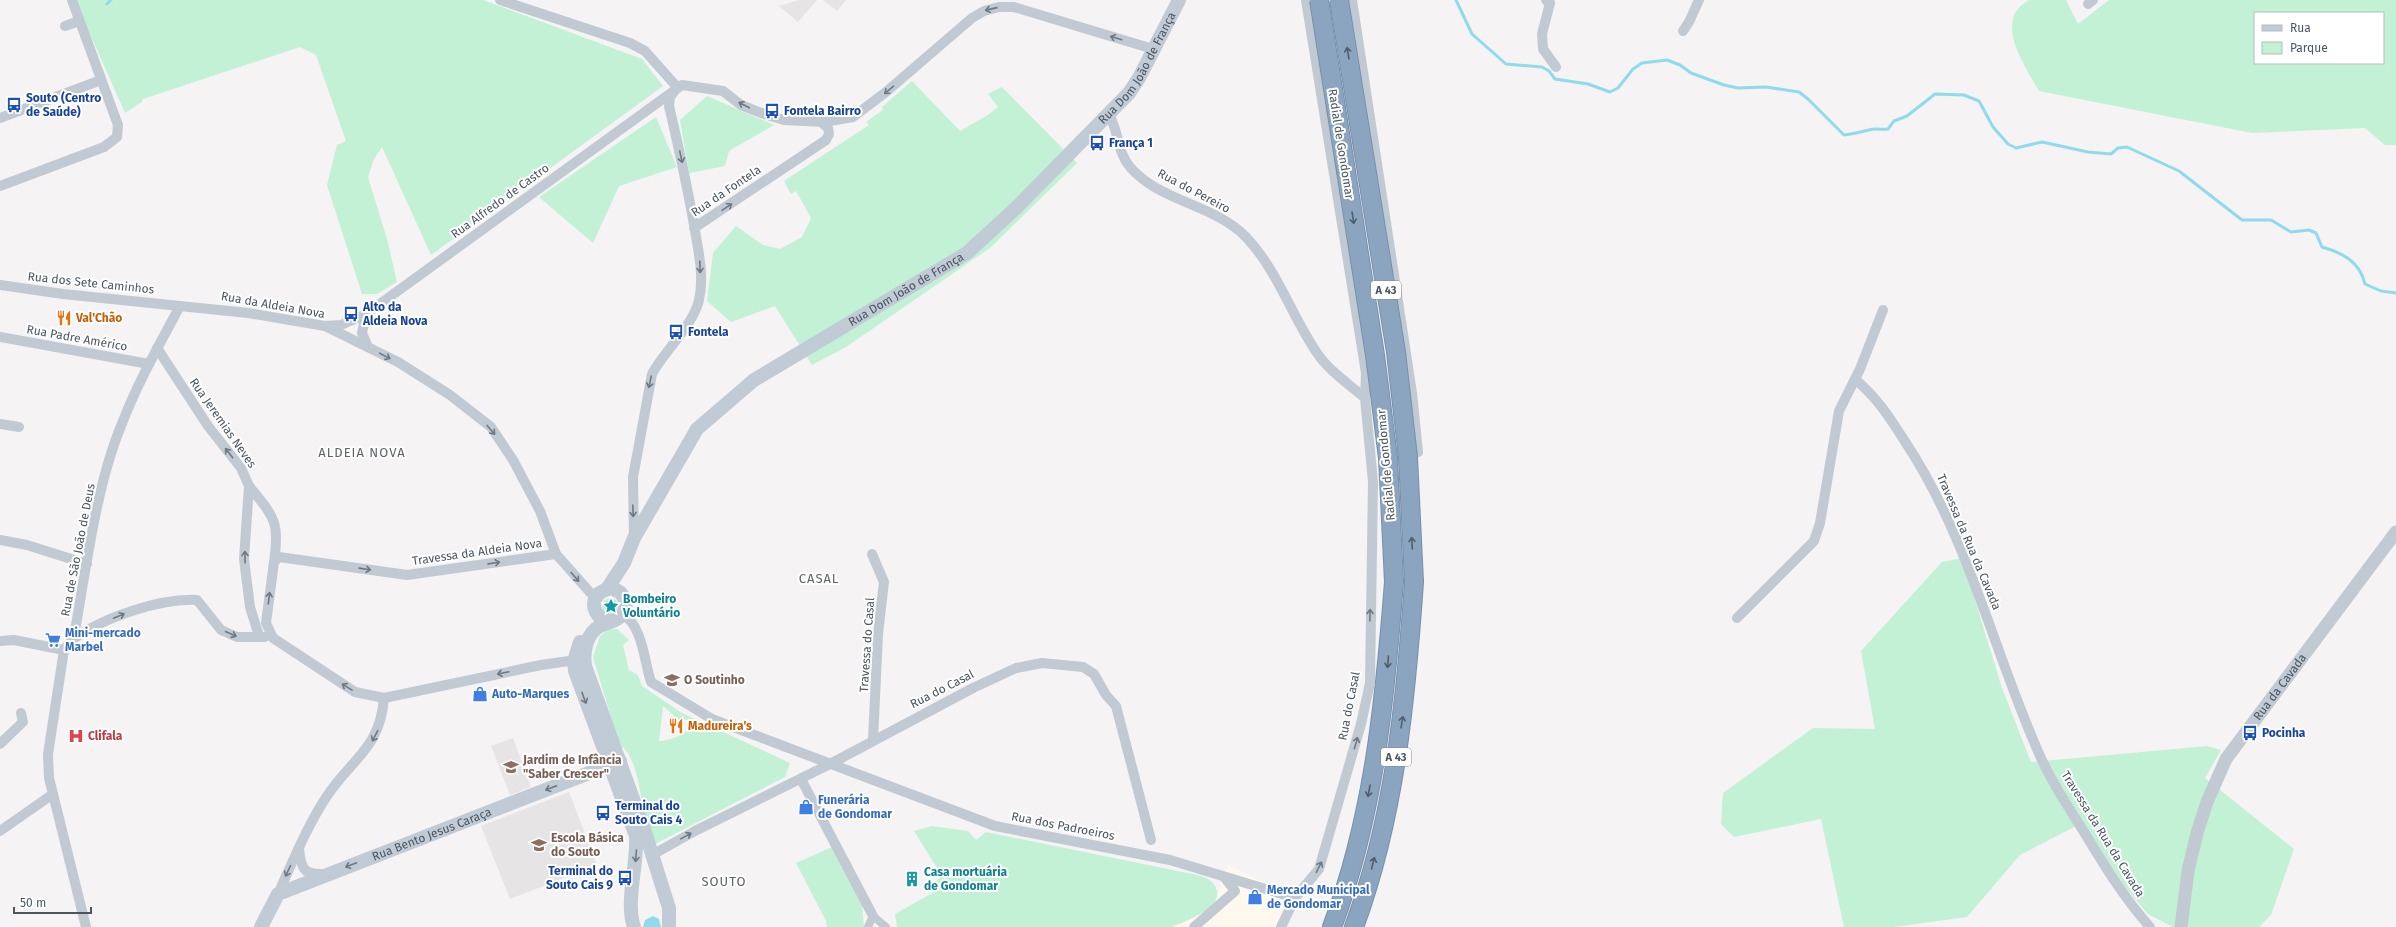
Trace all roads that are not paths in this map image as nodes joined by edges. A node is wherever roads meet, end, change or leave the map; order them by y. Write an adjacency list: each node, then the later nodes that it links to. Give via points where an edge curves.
1 (72, 0): 10 (street)
2 (500, 0): 16 (street, via 630,43 645,51)
3 (1178, 0): 13 (main road, Rua Dom João de França)
4 (1306, 0): 35 (street, Rua do Casal, via 1366,373)
5 (1318, 0): 84 (highway, Radial de Gondomar / A 43, one-way to 84, bridge, via 1375,355 1388,458 1394,582 1386,688 1370,791 1344,895)
6 (1339, 0): 85 (highway, Radial de Gondomar / A 43, one-way to 6, bridge, via 1364,901 1390,795 1407,690 1414,582 1408,457 1396,352)
7 (1352, 0): 34 (street)
8 (1546, 0): 14 (street, via 1550,3 1542,34 1543,49)
9 (1699, 0): 12 (street)
10 (80, 21): 11 (street); 15 (street)
11 (65, 26)
12 (1683, 31)
13 (1153, 49): 18 (main road, Rua Dom João de França, via 1129,93); 21 (street, one-way to 21, via 1040,14 1014,7 999,7 972,18 866,109 853,116)
14 (1556, 67)
15 (101, 80): 19 (street); 22 (street, via 118,126 117,137 113,143)
16 (677, 87): 17 (street, Rua Alfredo de Castro); 20 (street, via 670,97); 21 (street, one-way to 16, via 784,120 764,114 741,105 723,91 682,85)
17 (649, 108): 20 (street, via 663,109); 27 (street, Rua Alfredo de Castro)
18 (1109, 115): 35 (street, Rua do Pereiro, via 1113,121 1121,156 1131,168 1155,187 1222,219 1245,236 1281,285 1317,354); 41 (main road, Rua Dom João de França, via 967,253 754,380 697,429)
19 (0, 118)
20 (672, 119): 23 (street, one-way to 23)
21 (821, 122): 23 (street, Rua da Fontela, one-way to 21, via 826,140 828,128)
22 (0, 186)
23 (694, 228): 41 (street, Rua da Fontela, one-way to 41, via 700,256 699,301 693,316 659,360 652,374 633,477)
24 (0, 285): 25 (street, Rua dos Sete Caminhos)
25 (180, 306): 28 (street, Rua da Aldeia Nova, via 248,313); 31 (street, Rua de São João de Deus)
26 (1883, 310): 33 (street)
27 (366, 314): 28 (street, Rua Alfredo de Castro, via 340,325); 30 (street, via 362,333)
28 (325, 326): 30 (street, Rua da Aldeia Nova)
29 (0, 337): 32 (street, Rua Padre Américo)
30 (368, 347): 43 (street, Rua da Aldeia Nova, one-way to 43, via 398,362 450,395 491,427 513,460 540,511)
31 (157, 348): 32 (street, Rua de São João de Deus); 39 (street, Rua Jeremias Neves, one-way to 31, via 241,468 208,426)
32 (148, 364): 47 (street, Rua de São João de Deus, via 120,426 111,453)
33 (1855, 379): 52 (street, via 1839,411 1820,523 1814,541); 86 (street, Travessa da Rua da Cavada, via 1875,397 1927,474 1972,578 2037,750 2066,804 2127,901)
34 (1412, 393): 35 (street); 38 (street, via 1418,452)
35 (1365, 398): 38 (street, Rua do Casal)
36 (0, 424): 37 (street)
37 (19, 427)
38 (1372, 460): 74 (street, Rua do Casal, one-way to 38, via 1319,869 1361,724 1370,683)
39 (249, 486): 45 (street, via 271,513 278,536); 53 (street, Rua Jeremias Neves, one-way to 39, via 250,607 244,559)
40 (2396, 532): 87 (street, Rua da Cavada, via 2226,759 2196,833)
41 (634, 538): 46 (main road, Rua Dom João de França)
42 (0, 540): 47 (street, via 27,545)
43 (556, 554): 45 (street, Travessa da Aldeia Nova, one-way to 43, via 279,558 407,575); 50 (street, Rua da Aldeia Nova, one-way to 50)
44 (872, 554): 61 (street, Travessa do Casal, via 884,582 878,634)
45 (274, 562): 54 (street, one-way to 45, via 266,623)
46 (624, 563): 48 (main road, Rua Dom João de França); 49 (main road, Rua Dom João de França)
47 (87, 564): 55 (street, Rua de São João de Deus)
48 (607, 589): 49 (main road); 50 (main road, via 598,594)
49 (622, 594): 51 (main road, via 626,605)
50 (595, 605): 51 (main road, via 602,619); 58 (main road, via 593,622 582,638)
51 (618, 618): 58 (main road, via 598,627 588,641); 64 (street, Rua dos Padroeiros, via 629,618 639,636 651,682 712,719)
52 (1737, 618)
53 (259, 636): 54 (street); 55 (street, one-way to 53, via 88,628 127,612 185,599 197,600 221,630 237,637)
54 (273, 638): 59 (street, one-way to 54, via 355,692)
55 (72, 640): 57 (street, Rua de São João de Deus)
56 (0, 641): 57 (street, via 14,640)
57 (64, 650): 66 (street, Rua de São João de Deus, via 48,754)
58 (579, 664): 59 (street, one-way to 59, via 541,665); 63 (main road, via 575,671)
59 (384, 698): 69 (street, one-way to 69, via 376,734 366,750 328,795)
60 (21, 714): 62 (street, via 23,722)
61 (873, 740): 64 (street, Rua do Casal); 68 (street, Rua do Casal, via 1016,668 1042,663 1083,667 1094,674 1106,695 1116,706)
62 (0, 744)
63 (615, 764): 70 (main road); 71 (main road, Rua Bento Jesus Caraça, one-way to 71); 79 (main road, one-way to 79, via 636,836 637,852 631,907)
64 (832, 764): 65 (street, Rua do Casal); 72 (street, Rua dos Padroeiros, via 995,826 1170,860)
65 (801, 779): 70 (street, Rua do Casal, one-way to 65); 75 (street)
66 (53, 794): 67 (street); 77 (street, Rua de São João de Deus)
67 (0, 831)
68 (1151, 840)
69 (299, 849): 71 (street, via 300,862 304,869 312,875); 73 (street, one-way to 73)
70 (652, 855): 76 (main road, via 669,908)
71 (327, 874): 73 (main road, Rua Bento Jesus Caraça)
72 (1225, 878): 74 (street, Rua dos Padroeiros); 82 (street, via 1235,891)
73 (278, 894): 78 (main road)
74 (1294, 898): 83 (street, Rua do Casal)
75 (873, 916): 80 (street); 81 (street)
76 (670, 926)
77 (86, 927)
78 (261, 927)
79 (634, 927)
80 (868, 927)
81 (886, 927)
82 (1194, 927)
83 (1281, 927)
84 (1332, 927)
85 (1354, 927)
86 (2150, 927)
87 (2181, 927)

